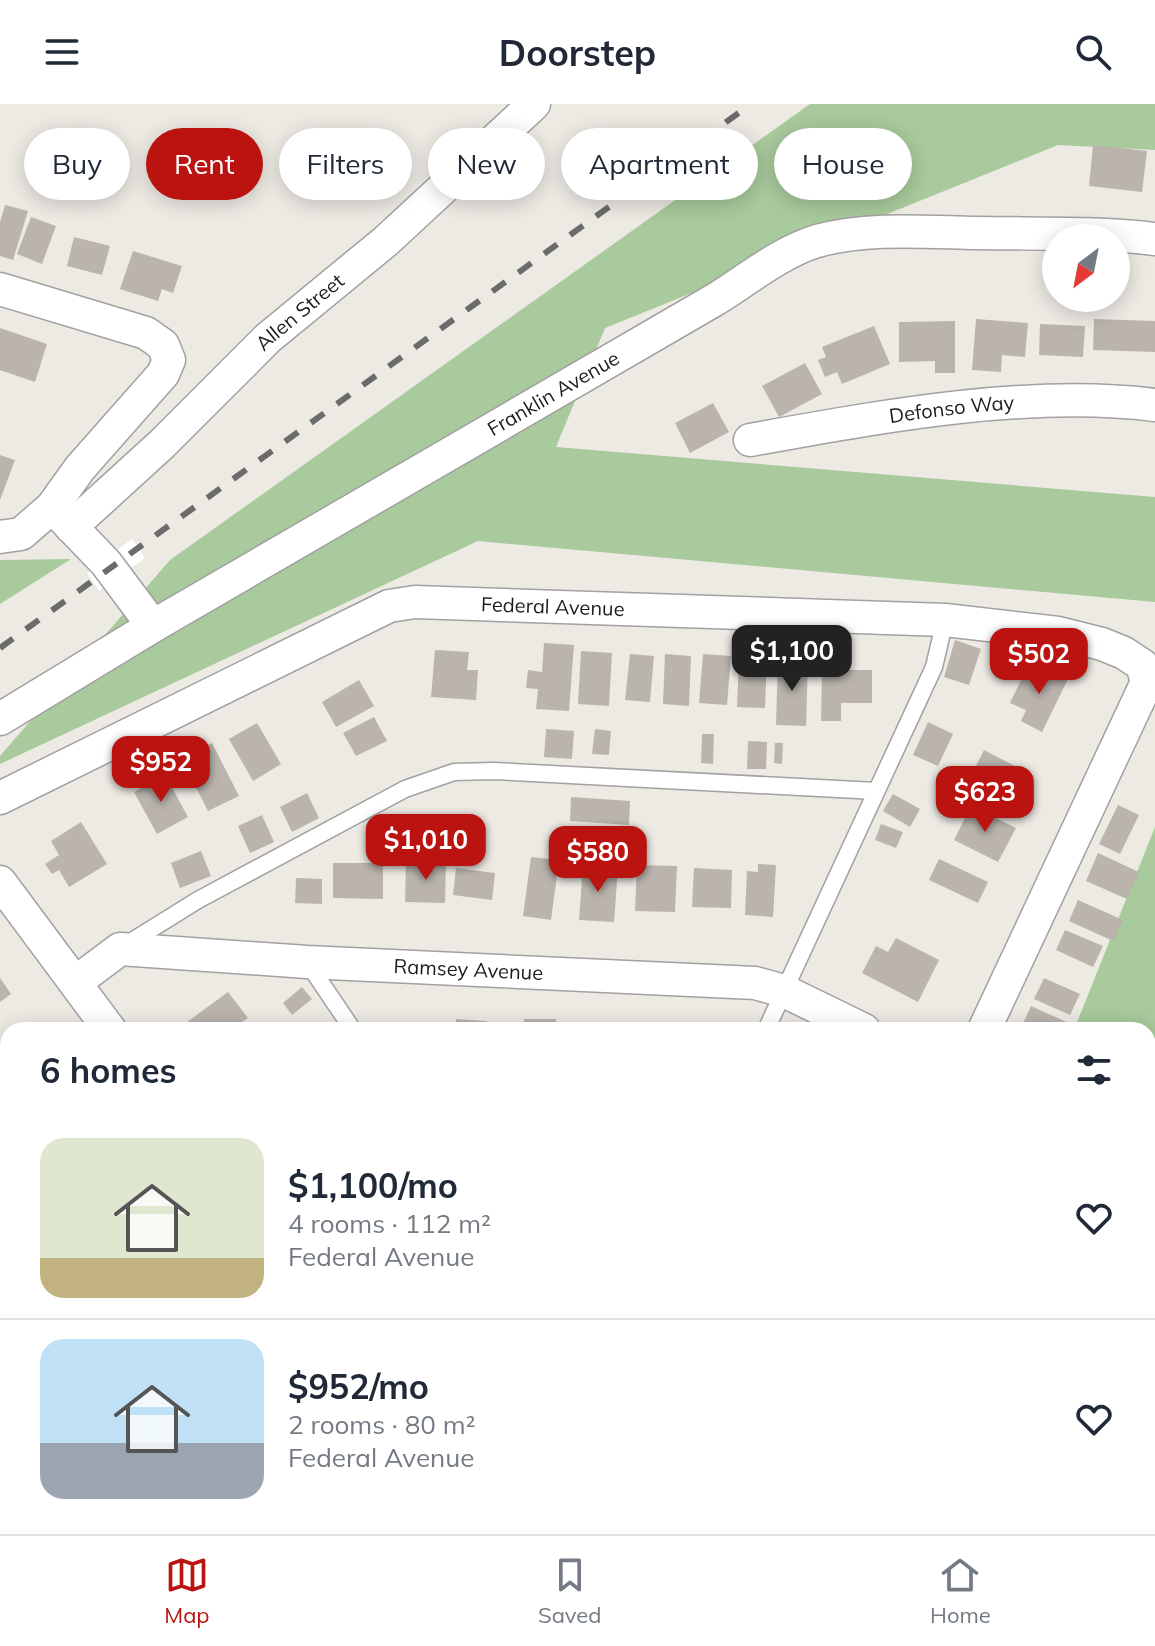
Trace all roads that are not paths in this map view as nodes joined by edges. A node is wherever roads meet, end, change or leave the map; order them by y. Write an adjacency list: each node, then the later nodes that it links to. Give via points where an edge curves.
1 (534, 104): 6 (street, Allen Street, via 386,241 268,338 162,444)
2 (1155, 239): 9 (street, Franklin Avenue, via 894,232 814,242)
3 (0, 289): 6 (street, via 146,333 163,345 169,360 163,374 80,468)
4 (1155, 405): 5 (street, Defonso Way, via 1071,400 1005,404 867,419)
5 (750, 440)
6 (62, 517): 7 (street); 9 (street, via 106,563)
7 (0, 537)
8 (945, 620): 11 (lane, via 934,667); 12 (street, Federal Avenue, via 415,602 389,606); 22 (street, Federal Avenue, via 1058,633 1102,644 1142,665 1147,682)
9 (153, 626): 10 (street, Franklin Avenue)
10 (0, 719)
11 (876, 791): 14 (lane, via 454,772 405,789 198,900); 17 (lane)
12 (0, 798)
13 (0, 882): 16 (street)
14 (120, 949): 15 (street, Ramsey Avenue); 16 (street)
15 (307, 962): 17 (street, Ramsey Avenue, via 755,983); 19 (lane)
16 (76, 982): 18 (street)
17 (784, 991): 20 (lane); 21 (street, Ramsey Avenue)
18 (104, 1022)
19 (348, 1022)
20 (770, 1022)
21 (848, 1022)
22 (988, 1022)

